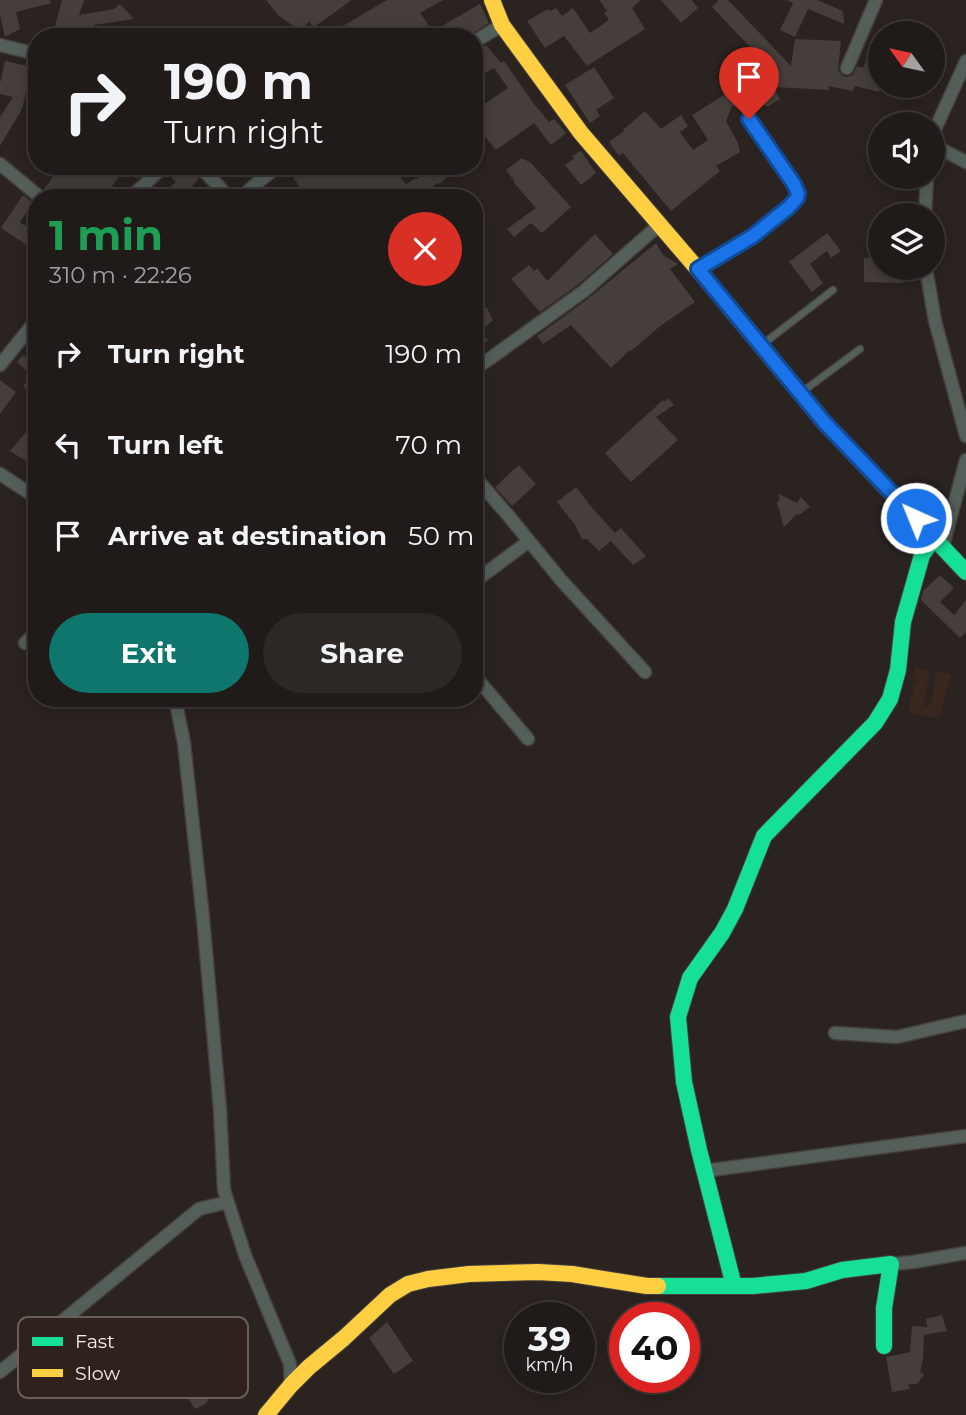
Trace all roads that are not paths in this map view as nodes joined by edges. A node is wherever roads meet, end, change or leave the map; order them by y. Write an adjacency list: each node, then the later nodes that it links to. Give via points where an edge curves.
1 (492, 0): 3 (street)
2 (876, 0): 8 (street)
3 (502, 25): 4 (street); 21 (street, via 581,133)
4 (483, 37)
5 (0, 45): 6 (street)
6 (28, 52)
7 (966, 61): 9 (street)
8 (847, 68)
9 (943, 112)
10 (749, 119): 22 (street, via 794,184 797,198 753,236)
11 (945, 151): 12 (street)
12 (966, 162)
13 (0, 164): 17 (street)
14 (154, 175): 18 (street)
15 (208, 175): 19 (street)
16 (267, 175): 20 (street)
17 (30, 189)
18 (140, 189)
19 (221, 189)
20 (250, 189)
21 (659, 225): 22 (street); 28 (street, via 584,291)
22 (698, 269): 26 (street)
23 (928, 280): 31 (street)
24 (833, 290): 26 (lane)
25 (28, 332): 29 (street)
26 (761, 346): 30 (street)
27 (860, 349): 30 (lane)
28 (483, 364)
29 (0, 365)
30 (800, 393): 37 (street)
31 (966, 436)
32 (966, 460): 37 (street)
33 (0, 474): 35 (street)
34 (483, 487): 36 (street)
35 (28, 492)
36 (529, 541): 39 (street); 42 (street)
37 (939, 542): 38 (street); 49 (street, via 922,555 903,622 890,699 875,723 764,836 735,909 690,978 678,1017 684,1082)
38 (966, 572)
39 (483, 575)
40 (28, 640): 41 (street)
41 (25, 643)
42 (645, 671)
43 (483, 686): 45 (street)
44 (177, 707): 50 (street, via 202,905)
45 (528, 739)
46 (966, 1021): 47 (street, via 897,1037)
47 (835, 1033)
48 (966, 1136): 49 (street)
49 (704, 1171): 53 (street)
50 (228, 1202): 54 (street, via 199,1209); 58 (street, via 290,1364)
51 (966, 1253): 52 (street)
52 (891, 1264): 53 (street, via 842,1270 806,1281); 55 (street)
53 (734, 1286): 58 (street, via 647,1286 538,1272 428,1279 390,1295)
54 (67, 1317)
55 (884, 1346)
56 (18, 1357): 57 (street)
57 (0, 1372)
58 (291, 1385): 59 (street)
59 (266, 1415)

